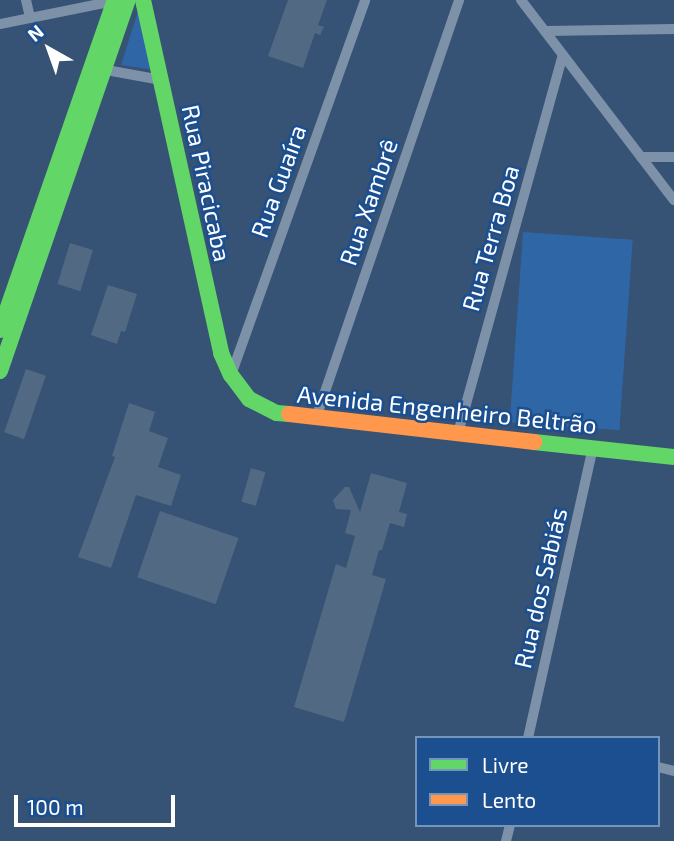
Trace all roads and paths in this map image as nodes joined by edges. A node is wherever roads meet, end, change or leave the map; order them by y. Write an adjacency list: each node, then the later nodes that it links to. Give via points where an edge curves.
1 (26, 0): 7 (street)
2 (119, 0): 7 (street); 12 (street)
3 (143, 0): 13 (street, Rua Piracicaba)
4 (365, 0): 20 (street, Rua Guaíra)
5 (459, 0): 21 (street, Rua Xambrê)
6 (521, 0): 10 (street)
7 (30, 18): 8 (street)
8 (0, 24)
9 (674, 29): 10 (street)
10 (545, 31): 11 (street)
11 (563, 55): 14 (street); 22 (street, Rua Terra Boa)
12 (97, 69): 13 (street); 16 (street)
13 (161, 80): 20 (street, Rua Piracicaba, via 221,353)
14 (641, 157): 15 (street); 17 (street)
15 (674, 157)
16 (62, 172): 18 (street); 19 (street)
17 (674, 200)
18 (0, 330)
19 (0, 371)
20 (231, 375): 21 (street, Avenida Engenheiro Beltrão, via 249,400 266,410)
21 (316, 418): 22 (street, Avenida Engenheiro Beltrão)
22 (458, 433): 23 (street, Avenida Engenheiro Beltrão)
23 (593, 448): 24 (street, Avenida Engenheiro Beltrão); 25 (street, Rua dos Sabiás)
24 (674, 457)
25 (531, 736)

